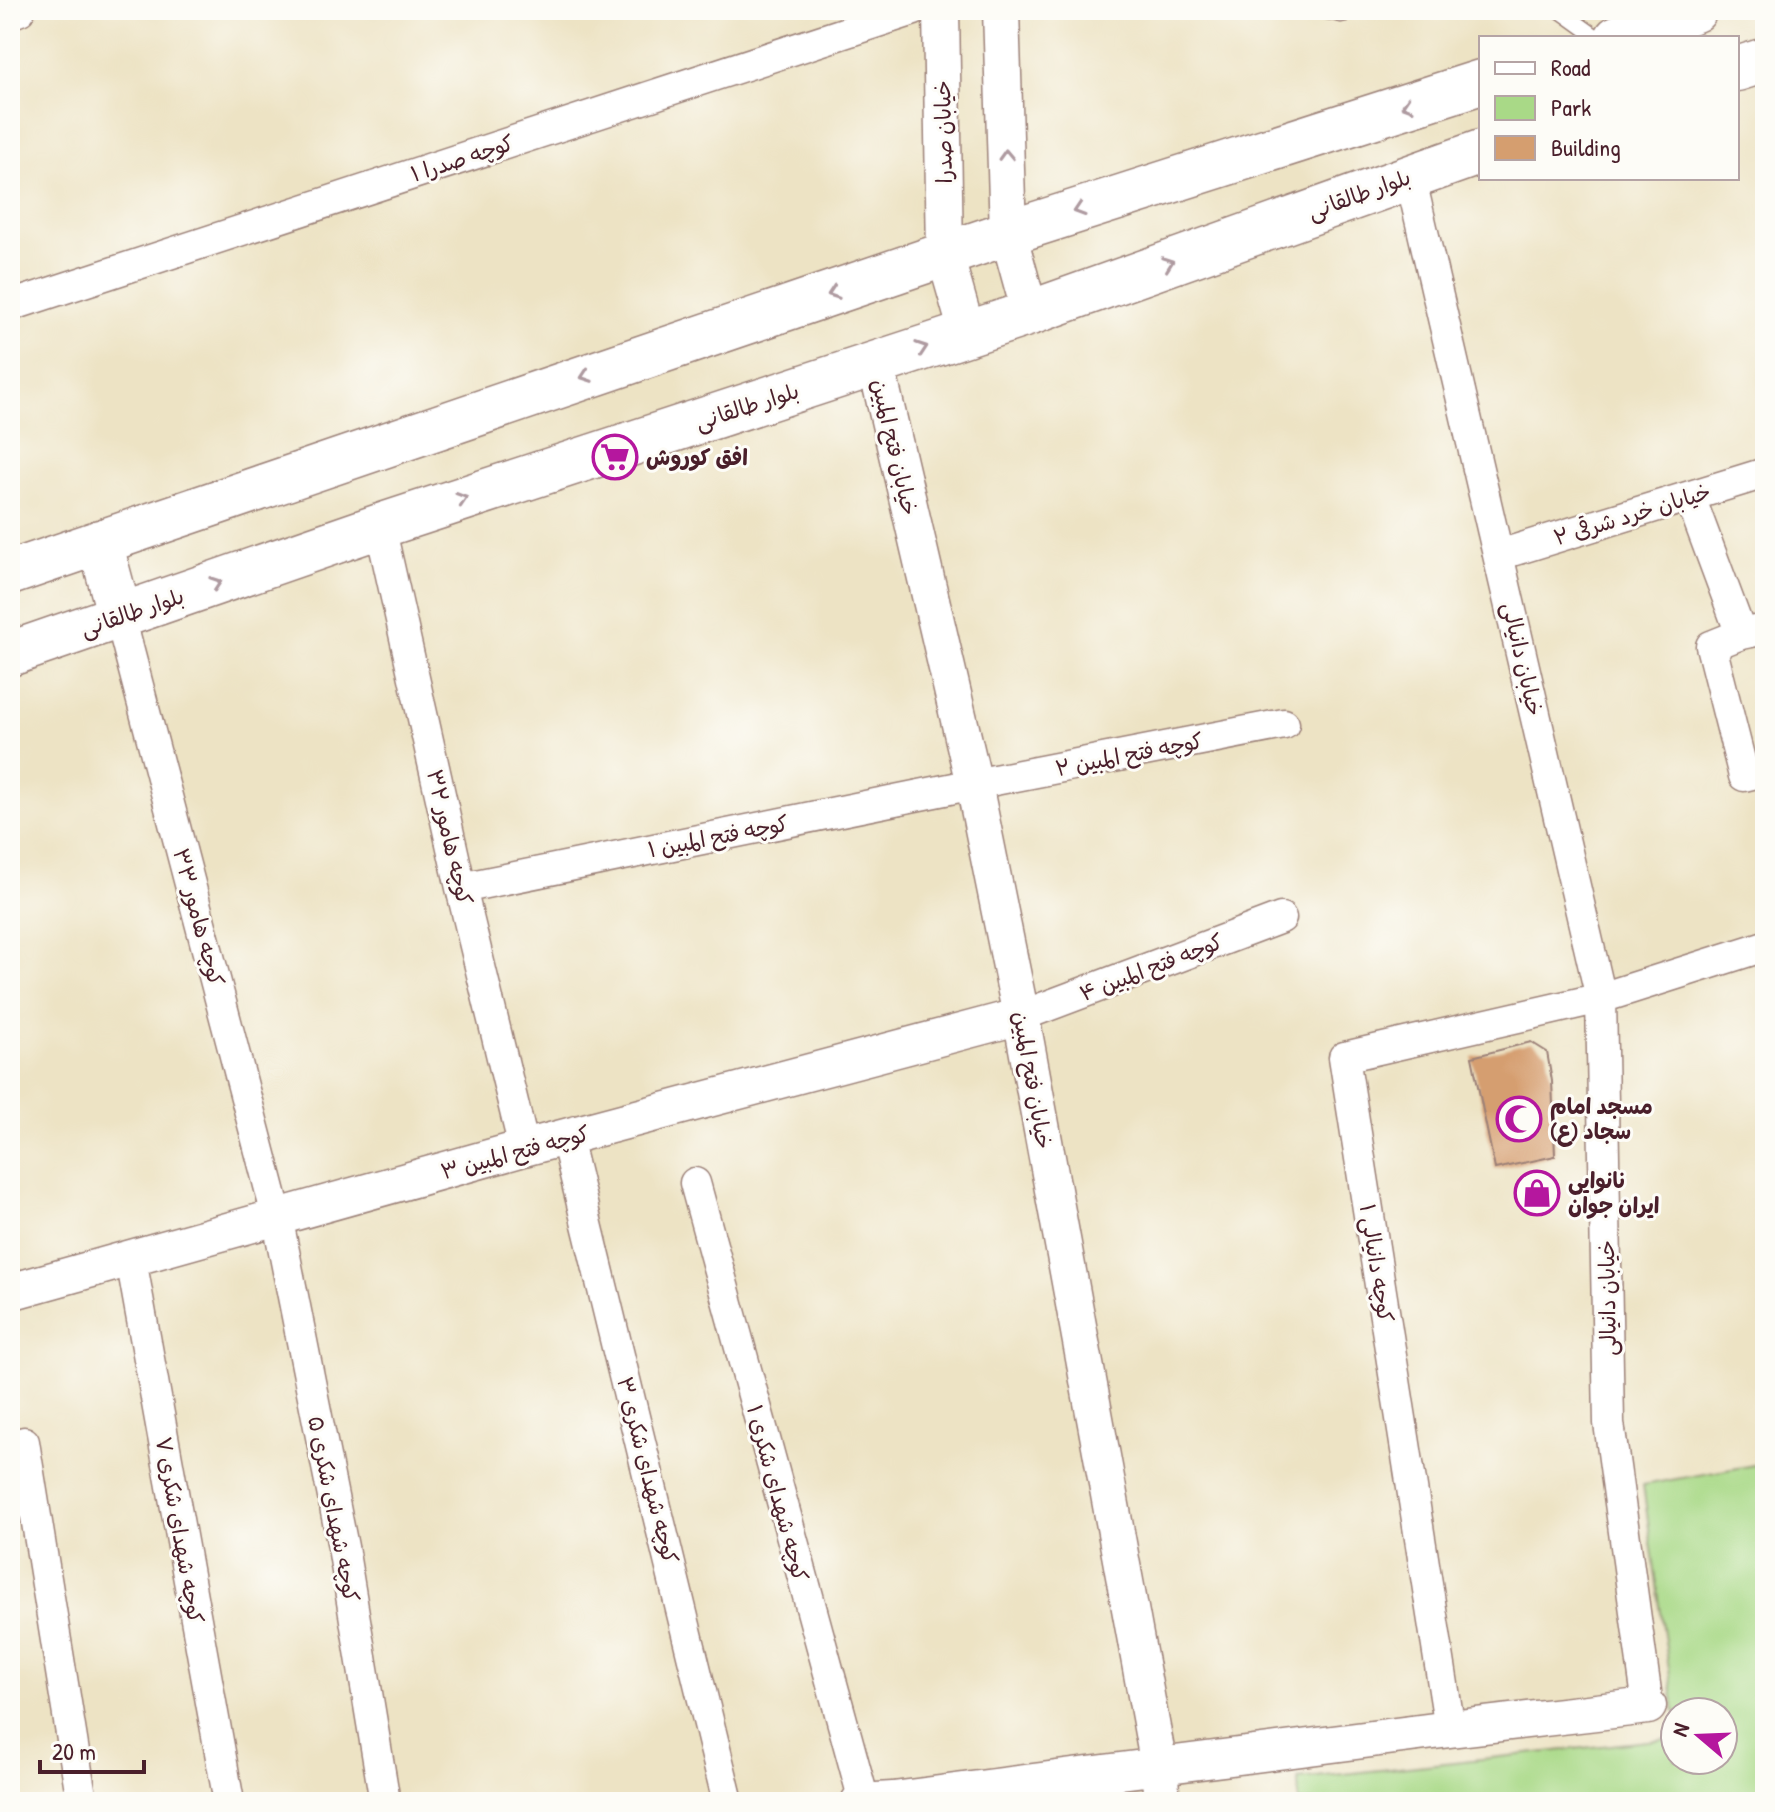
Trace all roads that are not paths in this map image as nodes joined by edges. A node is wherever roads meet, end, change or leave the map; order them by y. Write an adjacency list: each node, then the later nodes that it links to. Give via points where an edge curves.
1 (20, 10): 9 (street)
2 (914, 10): 18 (street, کوچه صدرا ۱)
3 (941, 10): 17 (street, خیابان صدرا)
4 (1001, 10): 16 (street, one-way to 4)
5 (1318, 10): 6 (lane, via 1341,15)
6 (1363, 10)
7 (1559, 10): 10 (lane)
8 (1695, 10): 10 (main road)
9 (10, 14)
10 (1622, 29)
11 (1765, 60): 12 (main road)
12 (1739, 68)
13 (1479, 83): 16 (main road, one-way to 16)
14 (1479, 153): 15 (main road, بلوار طالقانی)
15 (1410, 176): 19 (main road, بلوار طالقانی, one-way to 15); 26 (street, خیابان دانیالی)
16 (1008, 233): 17 (main road); 19 (street)
17 (945, 255): 20 (street, خیابان صدرا); 25 (main road, one-way to 25)
18 (10, 306)
19 (1030, 313): 20 (main road, بلوار طالقانی)
20 (967, 332): 21 (main road, بلوار طالقانی, one-way to 20)
21 (876, 364): 24 (main road, بلوار طالقانی, one-way to 21); 33 (street, خیابان فتح المبین)
22 (1765, 473): 23 (street, خیابان خرد شرقی ۲)
23 (1690, 497): 26 (street, خیابان خرد شرقی ۲); 29 (street)
24 (380, 526): 28 (main road, بلوار طالقانی, one-way to 24); 34 (street, کوچه هامور ۳۲)
25 (100, 542): 27 (main road); 28 (main road)
26 (1499, 555): 37 (street, خیابان دانیالی)
27 (10, 573)
28 (120, 617): 30 (main road, بلوار طالقانی); 42 (street, کوچه هامور ۳۳)
29 (1753, 631): 32 (street, via 1711,646 1744,776)
30 (10, 654)
31 (1284, 724): 33 (street, کوچه فتح المبین ۲)
32 (1765, 771)
33 (974, 784): 34 (street, کوچه فتح المبین ۱); 38 (street, خیابان فتح المبین)
34 (461, 888): 40 (street, کوچه هامور ۳۲)
35 (1281, 918): 38 (street, کوچه فتح المبین ۴)
36 (1765, 946): 37 (street)
37 (1601, 998): 46 (street, خیابان دانیالی, via 1609,1423); 47 (street, کوچه دانیالی ۱, via 1344,1057)
38 (1021, 1016): 39 (street, کوچه فتح المبین ۳); 48 (street, خیابان فتح المبین)
39 (566, 1138): 40 (street, کوچه فتح المبین ۳); 53 (street, کوچه شهدای شکری ۳)
40 (524, 1148): 42 (street, کوچه فتح المبین ۳)
41 (695, 1183): 49 (street, کوچه شهدای شکری ۱)
42 (277, 1216): 43 (street, کوچه فتح المبین ۳); 52 (street, کوچه شهدای شکری ۵, via 343,1547)
43 (131, 1259): 44 (street, کوچه فتح المبین ۳); 51 (street, کوچه شهدای شکری ۷)
44 (10, 1292)
45 (24, 1442): 50 (street)
46 (1648, 1706): 47 (street, خیابان دانیالی)
47 (1450, 1729): 48 (street, خیابان دانیالی)
48 (1159, 1766): 49 (street, خیابان دانیالی); 54 (street, خیابان فتح المبین)
49 (877, 1801)
50 (82, 1802)
51 (229, 1802)
52 (385, 1802)
53 (728, 1802)
54 (1162, 1802)

